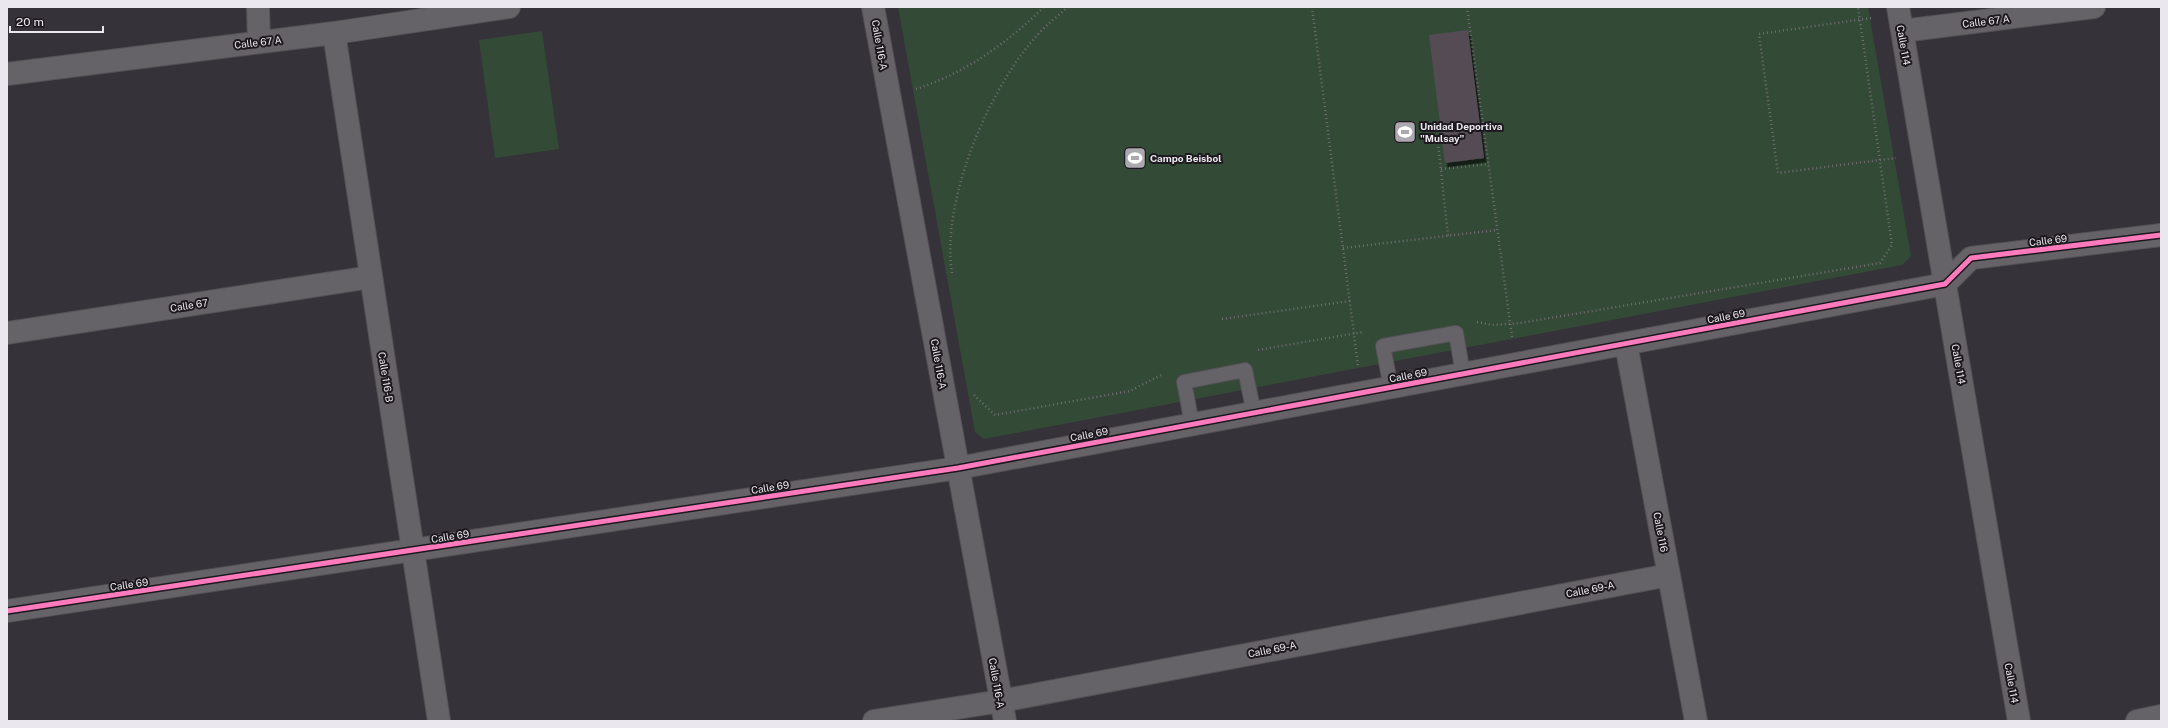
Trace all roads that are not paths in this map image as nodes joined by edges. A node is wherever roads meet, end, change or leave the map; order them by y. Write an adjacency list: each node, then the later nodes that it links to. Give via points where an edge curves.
1 (258, 7): 8 (street)
2 (509, 7): 6 (street, Calle 67 A)
3 (873, 7): 19 (street, Calle 116-A)
4 (1898, 7): 7 (street, Calle 114)
5 (2094, 7): 7 (street, Calle 67 A)
6 (334, 32): 8 (street, Calle 67 A); 11 (street, Calle 116-B)
7 (1902, 32): 12 (street, Calle 114)
8 (259, 42): 9 (street, Calle 67 A)
9 (7, 74)
10 (2161, 235): 12 (street, Calle 69, via 1971,258)
11 (371, 277): 13 (street, Calle 67); 20 (street, Calle 116-B)
12 (1945, 284): 14 (street, Calle 69); 28 (street, Calle 114)
13 (7, 333)
14 (1626, 344): 15 (street, Calle 69); 21 (street, Calle 116)
15 (1463, 374): 16 (street, Calle 69); 16 (lane, via 1456,333 1383,346)
16 (1391, 388): 17 (street, Calle 69)
17 (1254, 413): 18 (street, Calle 69); 18 (lane, via 1245,370 1184,382)
18 (1192, 424): 19 (street, Calle 69)
19 (958, 468): 20 (street, Calle 69); 23 (street, Calle 116-A)
20 (413, 550): 22 (street, Calle 69); 25 (street, Calle 116-B)
21 (1669, 575): 23 (street, Calle 69-A); 27 (street, Calle 116)
22 (7, 611)
23 (1003, 711): 26 (street, Calle 69-A)
24 (2161, 716): 29 (street)
25 (439, 721)
26 (874, 721)
27 (1696, 721)
28 (2019, 721)
29 (2137, 721)

